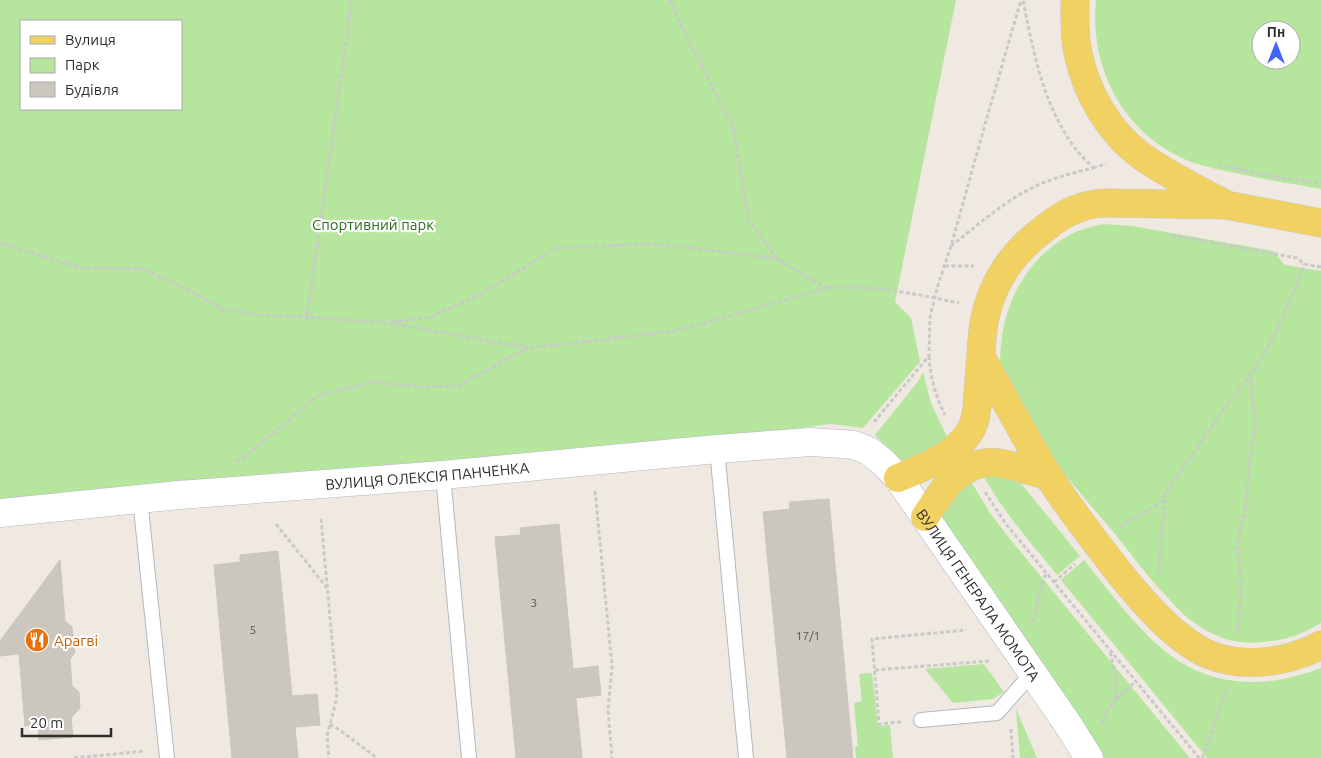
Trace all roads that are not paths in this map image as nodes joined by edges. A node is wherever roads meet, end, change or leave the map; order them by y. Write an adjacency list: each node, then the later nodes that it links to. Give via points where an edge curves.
1 (1075, 0): 2 (main road, via 1076,37 1082,68 1087,85 1108,122 1128,145 1156,166)
2 (1226, 205): 3 (main road); 4 (main road, via 1109,203 1081,207 1052,222 1022,247 1001,274 986,309)
3 (1321, 223)
4 (981, 358): 8 (main road); 9 (main road, via 976,418 969,433 945,455)
5 (854, 446): 6 (street, ВУЛИЦЯ ОЛЕКСІЯ ПАНЧЕНКА, via 810,442); 9 (street, ВУЛИЦЯ ГЕНЕРАЛА МОМОТА, via 869,451)
6 (717, 449): 7 (street, ВУЛИЦЯ ОЛЕКСІЯ ПАНЧЕНКА); 18 (lane)
7 (443, 475): 10 (street, ВУЛИЦЯ ОЛЕКСІЯ ПАНЧЕНКА); 17 (lane)
8 (1049, 476): 12 (main road, via 984,463 956,476); 13 (main road, via 1078,520 1141,599 1174,632 1197,648 1209,655 1233,661 1260,662 1304,653)
9 (898, 478): 12 (street, ВУЛИЦЯ ГЕНЕРАЛА МОМОТА)
10 (140, 499): 11 (street, ВУЛИЦЯ ОЛЕКСІЯ ПАНЧЕНКА); 16 (lane)
11 (0, 514)
12 (925, 517): 14 (street, ВУЛИЦЯ ГЕНЕРАЛА МОМОТА)
13 (1321, 645)
14 (1028, 667): 15 (lane, via 997,713); 19 (street, ВУЛИЦЯ ГЕНЕРАЛА МОМОТА)
15 (921, 720)
16 (166, 754)
17 (469, 758)
18 (746, 758)
19 (1090, 758)

